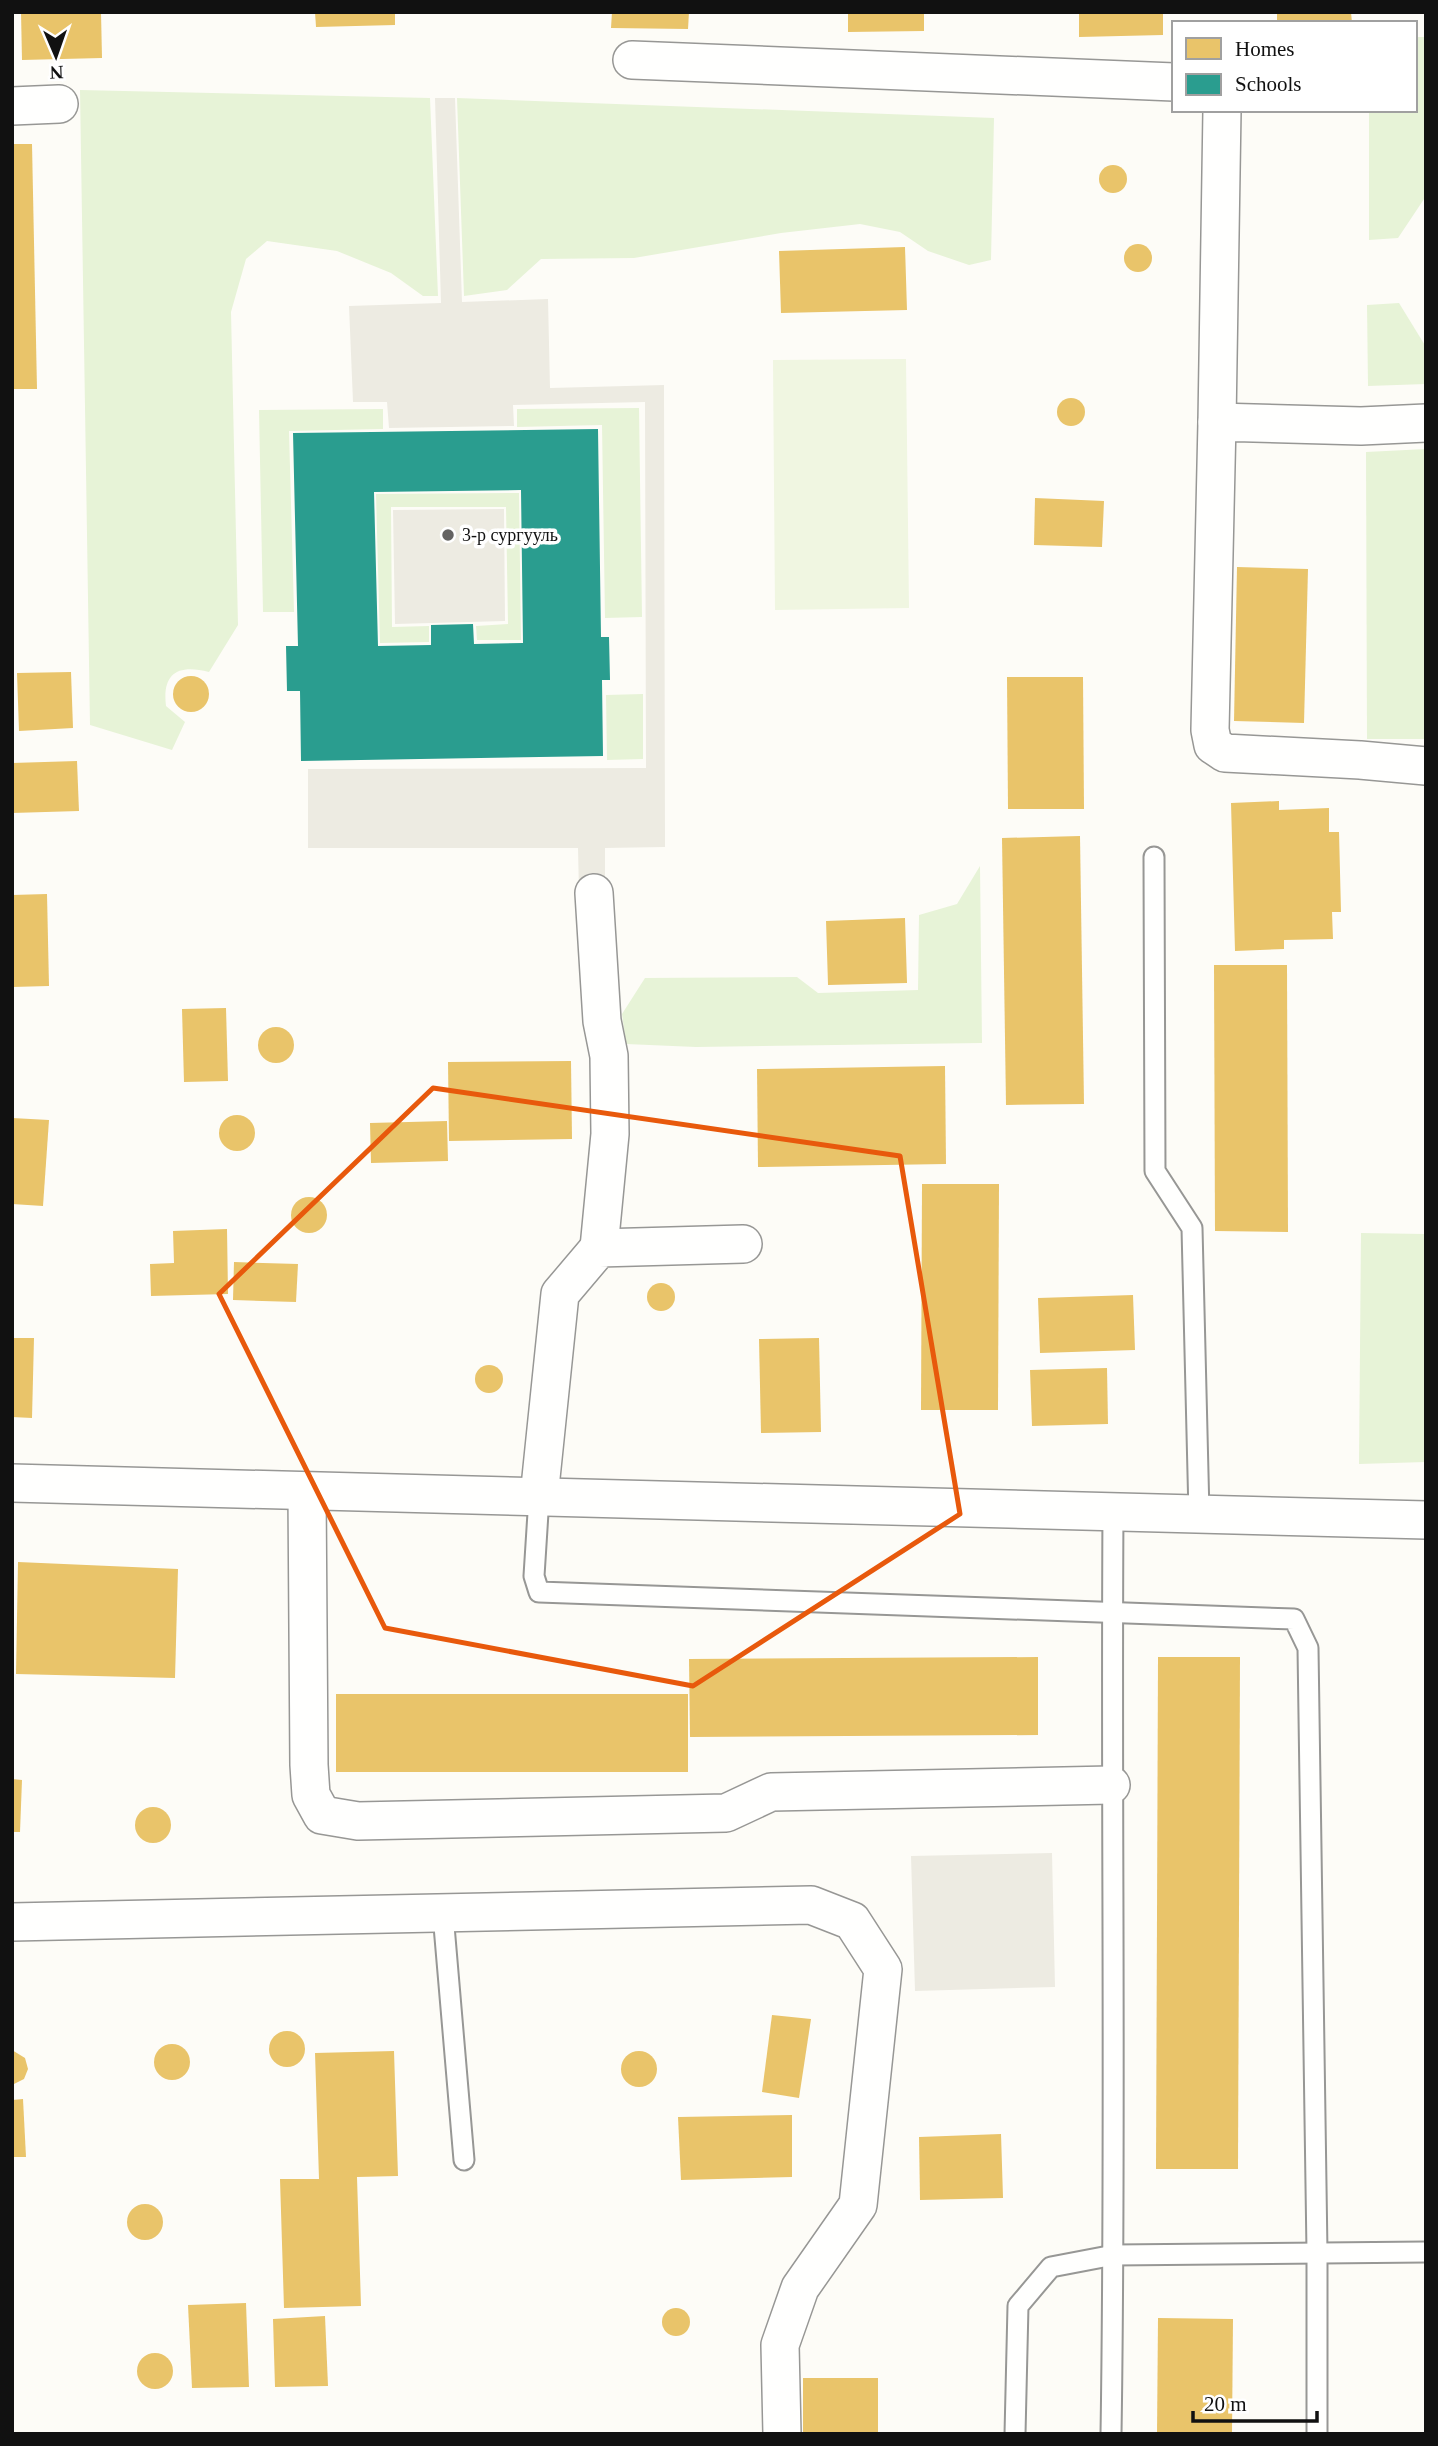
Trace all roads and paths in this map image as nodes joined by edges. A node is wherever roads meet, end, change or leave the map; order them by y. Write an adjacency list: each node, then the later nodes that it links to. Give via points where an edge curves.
1 (632, 60): 2 (street)
2 (1172, 82)
3 (59, 104): 4 (street)
4 (12, 106)
5 (1222, 112): 6 (street)
6 (1217, 422): 7 (street); 8 (street, via 1213,746 1225,753)
7 (1426, 424)
8 (1426, 766)
9 (1154, 857): 17 (lane, via 1155,1171 1192,1228)
10 (594, 893): 12 (street, via 609,1056 610,1135)
11 (743, 1244): 12 (street)
12 (599, 1248): 15 (street, via 560,1294)
13 (12, 1483): 14 (street)
14 (307, 1491): 15 (street); 20 (street, via 309,1765 311,1795 322,1815 358,1821 726,1813 771,1792)
15 (539, 1497): 16 (street); 19 (lane, via 534,1576 539,1592)
16 (1113, 1512): 17 (street); 19 (lane)
17 (1199, 1514): 18 (street)
18 (1426, 1520)
19 (1112, 1612): 20 (lane); 24 (lane, via 1294,1619 1308,1648)
20 (1111, 1784): 26 (lane)
21 (443, 1913): 22 (street); 23 (lane); 27 (street, via 811,1905 852,1921 877,1959 883,1969 858,2205 800,2288 780,2345)
22 (12, 1922)
23 (464, 2160)
24 (1317, 2252): 25 (lane); 26 (lane); 30 (lane)
25 (1426, 2252)
26 (1114, 2255): 28 (lane, via 1051,2267 1018,2306); 29 (lane)
27 (782, 2434)
28 (1016, 2434)
29 (1111, 2434)
30 (1317, 2434)

